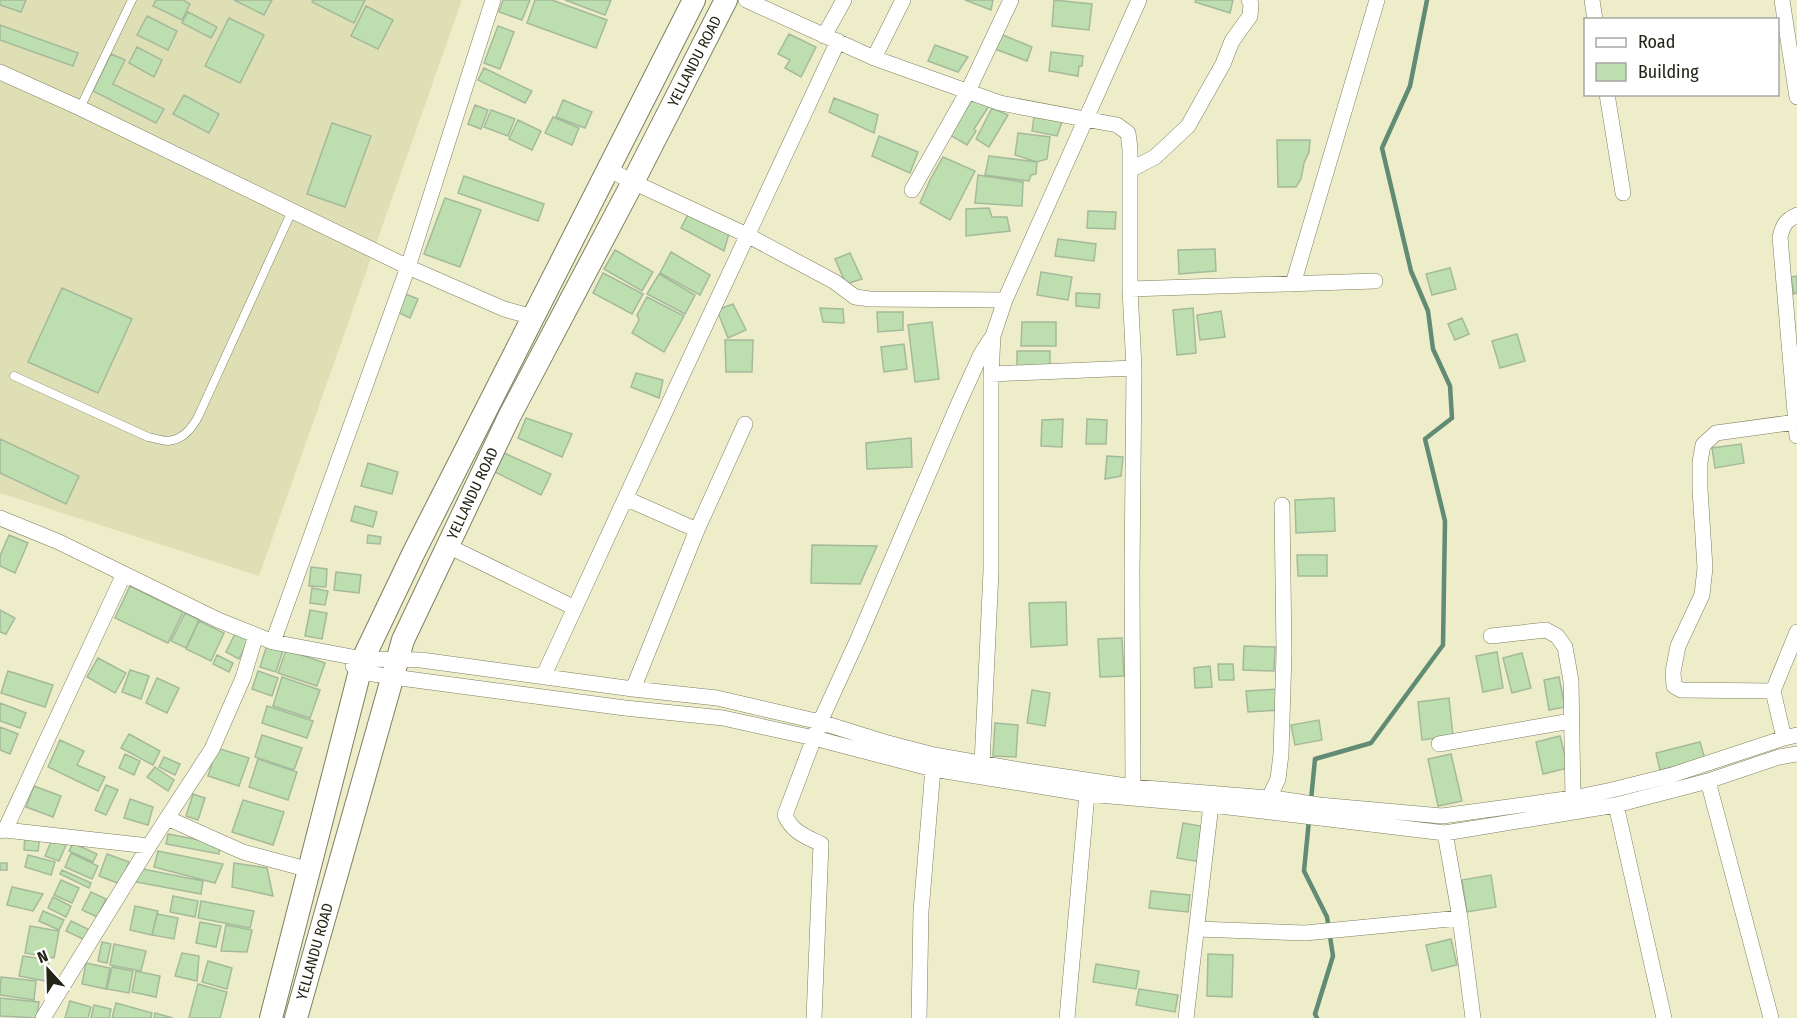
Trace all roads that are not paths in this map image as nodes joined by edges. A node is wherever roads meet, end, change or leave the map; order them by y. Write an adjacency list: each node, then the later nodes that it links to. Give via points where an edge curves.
1 (132, 0): 21 (lane)
2 (493, 0): 31 (street)
3 (694, 0): 23 (main road, YELLANDU ROAD)
4 (726, 0): 25 (main road, YELLANDU ROAD)
5 (746, 0): 15 (street)
6 (844, 0): 15 (street)
7 (903, 0): 16 (street)
8 (1011, 0): 18 (street)
9 (1139, 0): 22 (street)
10 (1249, 0): 24 (street, via 1250,16 1232,41 1188,126 1155,157)
11 (1377, 0): 33 (street)
12 (1592, 0): 14 (street)
13 (1782, 0): 20 (street)
14 (1596, 18)
15 (831, 39): 16 (street); 30 (street)
16 (874, 58): 18 (street)
17 (0, 72): 21 (street)
18 (968, 91): 22 (street, via 1000,103); 26 (street)
19 (1607, 96): 27 (street)
20 (1797, 96)
21 (80, 108): 28 (street)
22 (1084, 120): 24 (street, via 1117,125 1128,133); 35 (street)
23 (608, 169): 25 (street); 36 (main road, YELLANDU ROAD)
24 (1130, 170): 34 (street)
25 (633, 182): 30 (street); 48 (main road, YELLANDU ROAD, via 509,417)
26 (912, 190)
27 (1623, 193)
28 (292, 211): 31 (street); 41 (lane, via 192,429 168,441 148,437)
29 (1797, 215): 37 (street, via 1782,226 1780,237)
30 (747, 234): 35 (street, via 855,297); 44 (street)
31 (408, 267): 36 (street, via 504,309); 54 (street)
32 (1375, 281): 33 (street)
33 (1293, 284): 34 (street)
34 (1130, 289): 39 (street)
35 (1005, 300): 38 (street)
36 (533, 317): 55 (main road, YELLANDU ROAD)
37 (1792, 324): 43 (street)
38 (993, 336): 40 (street); 61 (street, via 957,407)
39 (1134, 368): 40 (street); 69 (street)
40 (991, 374): 66 (street, via 991,571)
41 (14, 376)
42 (745, 424): 47 (street)
43 (1796, 429): 59 (street, via 1716,433 1703,445 1702,594 1678,646 1673,672 1674,686 1681,690)
44 (627, 499): 47 (street); 50 (street)
45 (1282, 505): 72 (street, via 1284,652)
46 (0, 518): 49 (street)
47 (697, 530): 58 (street)
48 (448, 546): 50 (street); 56 (main road, YELLANDU ROAD, via 403,640)
49 (124, 574): 52 (street); 77 (street)
50 (575, 608): 57 (street)
51 (1797, 632): 59 (street)
52 (256, 635): 54 (street); 76 (street, via 243,678 212,749)
53 (1491, 636): 60 (street, via 1546,630 1557,636 1565,647 1571,681)
54 (273, 642): 55 (street)
55 (355, 662): 56 (street); 80 (main road, YELLANDU ROAD)
56 (395, 668): 57 (street, via 495,669); 63 (street, via 625,708 723,718); 85 (main road, YELLANDU ROAD)
57 (543, 677): 58 (street)
58 (633, 689): 61 (street, via 717,698)
59 (1773, 691): 62 (street)
60 (1571, 721): 64 (street); 71 (street)
61 (820, 722): 63 (street); 66 (street, via 934,755)
62 (1790, 737): 71 (street, via 1672,775)
63 (814, 738): 67 (street); 86 (street, via 785,815 802,835 821,844)
64 (1438, 744)
65 (1797, 754): 68 (street)
66 (982, 764): 69 (street)
67 (933, 769): 70 (street); 87 (street, via 921,911)
68 (1708, 781): 74 (street); 92 (street)
69 (1133, 787): 72 (street)
70 (1087, 794): 73 (street); 88 (street)
71 (1573, 798): 75 (street, via 1442,816)
72 (1276, 804): 73 (street); 75 (street)
73 (1211, 805): 82 (street)
74 (1616, 805): 78 (street); 91 (street)
75 (1320, 812): 78 (street)
76 (167, 818): 79 (street); 80 (street, via 243,852)
77 (3, 830): 79 (street)
78 (1445, 833): 81 (street)
79 (149, 846): 83 (street)
80 (310, 870): 84 (main road, YELLANDU ROAD)
81 (1460, 918): 82 (street, via 1305,933); 90 (street)
82 (1197, 929): 89 (street)
83 (43, 1018)
84 (271, 1018)
85 (296, 1018)
86 (814, 1018)
87 (920, 1018)
88 (1066, 1018)
89 (1186, 1018)
90 (1473, 1018)
91 (1664, 1018)
92 (1771, 1018)

